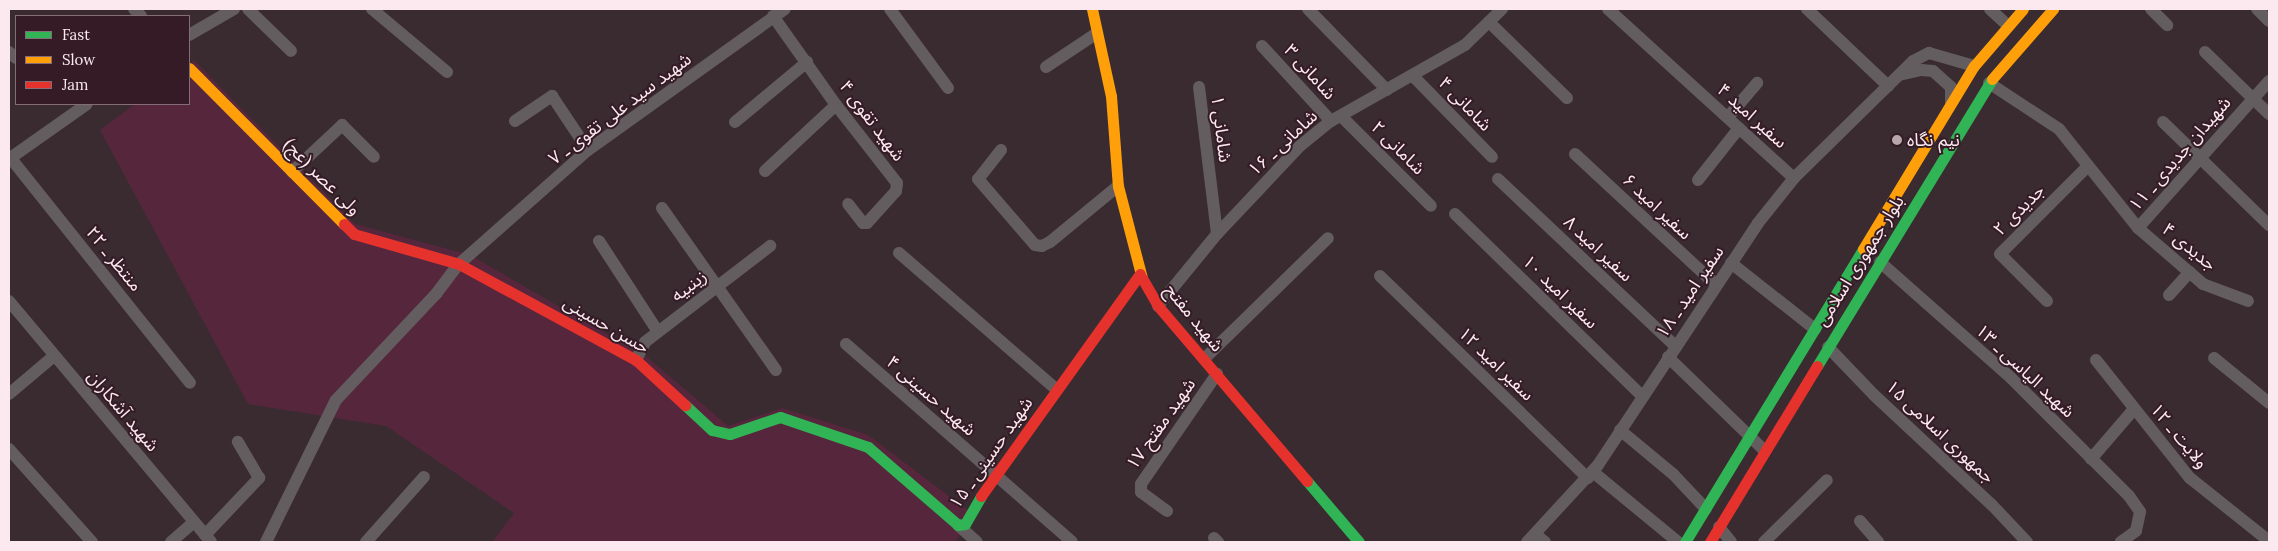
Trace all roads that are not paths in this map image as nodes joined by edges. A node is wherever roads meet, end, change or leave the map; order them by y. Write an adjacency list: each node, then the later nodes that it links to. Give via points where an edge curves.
1 (234, 9): 22 (street)
2 (248, 9): 24 (street)
3 (372, 9): 30 (street)
4 (785, 9): 16 (street, شهید سید علی تقوی ـ ۷)
5 (890, 9): 38 (street)
6 (1092, 9): 21 (street, شهید مفتح)
7 (1308, 9): 39 (street)
8 (1502, 9): 18 (street, شامانی ـ ۱۶)
9 (1608, 9): 46 (street, سفیر امید ۴)
10 (1807, 9): 36 (street)
11 (1990, 9): 19 (street)
12 (2023, 9): 19 (street, بلوار جمهوری اسلامی)
13 (2053, 9): 35 (street, بلوار جمهوری اسلامی)
14 (2151, 9): 20 (street)
15 (2257, 9): 17 (street)
16 (773, 16): 26 (street, شهید تقوی ۴); 53 (street, شهید سید علی تقوی ـ ۷)
17 (2269, 21)
18 (1489, 22): 32 (street, شامانی ـ ۱۶, via 1465,45); 40 (street)
19 (2007, 25): 27 (street, بلوار جمهوری اسلامی)
20 (2167, 25)
21 (1097, 33): 28 (street); 67 (street, شهید مفتح, via 1111,96)
22 (190, 34)
23 (1262, 46): 47 (street, شامانی ۳)
24 (291, 51)
25 (2205, 52): 41 (street)
26 (807, 62): 43 (street, شهید تقوی ۴); 49 (street)
27 (1974, 66): 31 (street, سفیر امید ـ ۱۸, via 1929,53 1913,60); 42 (street, بلوار جمهوری اسلامی)
28 (1046, 67)
29 (190, 69): 63 (street, ولی عصر (عج))
30 (447, 72)
31 (1899, 75): 36 (street, سفیر امید ـ ۱۸); 42 (street, via 1933,71 1951,87)
32 (1413, 76): 39 (street, شامانی ـ ۱۶); 56 (street, شامانی ۴)
33 (2269, 81): 41 (street, شهیدان جدیدی ـ ۱۱)
34 (1756, 83): 46 (street)
35 (1989, 83): 60 (street, بلوار جمهوری اسلامی); 61 (street, شهیدان جدیدی ـ ۱۱, via 2058,129)
36 (1888, 86): 64 (street, سفیر امید ـ ۱۸)
37 (1199, 87): 74 (street, شامانی ۱)
38 (948, 88)
39 (1387, 90): 47 (street, شامانی ـ ۱۶)
40 (1567, 98)
41 (2252, 99): 45 (street); 59 (street, شهیدان جدیدی ـ ۱۱)
42 (1951, 103): 52 (street, بلوار جمهوری اسلامی)
43 (836, 105): 62 (street); 68 (street, شهید تقوی ۴, via 897,183 896,191 867,223)
44 (77, 106): 58 (street)
45 (2269, 114)
46 (1728, 117): 51 (street, سفیر امید ۴)
47 (1336, 119): 69 (street, شامانی ۲); 74 (street, شامانی ـ ۱۶, via 1301,145)
48 (515, 122): 53 (street, via 552,96)
49 (736, 122)
50 (2163, 122): 59 (street)
51 (1739, 128): 64 (street, سفیر امید ۴); 66 (street)
52 (1923, 148): 60 (street); 92 (street, بلوار جمهوری اسلامی)
53 (588, 150): 81 (street, شهید سید علی تقوی ـ ۷)
54 (1001, 150): 67 (street, via 978,179 1035,245 1050,242)
55 (1575, 154): 85 (street, سفیر امید ۶)
56 (1492, 156)
57 (374, 157): 63 (street, via 342,125)
58 (9, 158): 105 (street, منتظر ـ ۲۲)
59 (2200, 158): 72 (street); 73 (street, شهیدان جدیدی ـ ۱۱)
60 (1940, 161): 79 (street, بلوار جمهوری اسلامی)
61 (2088, 166): 73 (street, شهیدان جدیدی ـ ۱۱); 89 (street, جدیدی ۲, via 2000,254)
62 (765, 171)
63 (292, 172): 81 (street, ولی عصر (عج), via 354,234)
64 (1794, 178): 80 (street, سفیر امید ـ ۱۸)
65 (1498, 179): 95 (street, سفیر امید ۸)
66 (1698, 180)
67 (1118, 186): 83 (street, شهید مفتح)
68 (848, 204)
69 (1431, 206)
70 (662, 208): 86 (street)
71 (1455, 214): 108 (street, سفیر امید ۱۰)
72 (2269, 225)
73 (2138, 228): 82 (street, جدیدی ۴)
74 (1217, 234): 91 (street, شامانی ـ ۱۶)
75 (1328, 238): 100 (street)
76 (598, 240): 93 (street)
77 (770, 246): 86 (street, زینبیه)
78 (899, 253): 106 (street)
79 (1880, 262): 96 (street, بلوار جمهوری اسلامی); 117 (street, شهید الیاسی ـ ۱۳, via 2010,378)
80 (1731, 263): 85 (street, سفیر امید ـ ۱۸); 92 (street)
81 (459, 264): 101 (street, حسن حسینی); 133 (street, شهید سید علی تقوی ـ ۷, via 436,294 336,400)
82 (2190, 272): 87 (street); 90 (street, جدیدی ۴, via 2203,284)
83 (1140, 274): 91 (street, شهید مفتح); 106 (street, شهید حسینی ـ ۱۵)
84 (1380, 276): 119 (street, سفیر امید ۱۲)
85 (1716, 285): 95 (street, سفیر امید ـ ۱۸)
86 (715, 288): 93 (street, زینبیه); 103 (street)
87 (2170, 294)
88 (9, 301): 97 (street, شهید آشکاران)
89 (2047, 301)
90 (2248, 301)
91 (1158, 306): 100 (street, شهید مفتح)
92 (1815, 329): 113 (street, بلوار جمهوری اسلامی)
93 (658, 332): 101 (street, زینبیه, via 645,342)
94 (846, 344): 118 (street, شهید حسینی ۴)
95 (1675, 346): 98 (street, سفیر امید ـ ۱۸)
96 (1828, 347): 116 (street, بلوار جمهوری اسلامی); 144 (street, جمهوری اسلامی ۱۵)
97 (54, 356): 107 (street); 125 (street, شهید آشکاران)
98 (1668, 357): 108 (street, سفیر امید ـ ۱۸); 113 (street)
99 (2214, 358): 109 (street)
100 (1204, 359): 104 (street, شهید مفتح)
101 (636, 360): 111 (street, حسن حسینی, via 712,430 730,434)
102 (2096, 360): 110 (street, ولایت ـ ۱۲)
103 (776, 370)
104 (1217, 374): 123 (street, شهید مفتح ۱۷, via 1140,484 1142,492); 137 (street, شهید مفتح)
105 (190, 383)
106 (1057, 390): 118 (street, شهید حسینی ـ ۱۵)
107 (9, 394)
108 (1642, 396): 112 (street, سفیر امید ـ ۱۸)
109 (2269, 403)
110 (2134, 409): 117 (street); 130 (street, ولایت ـ ۱۲, via 2190,478)
111 (780, 417): 126 (street, شهید حسینی ـ ۱۵, via 868,447)
112 (1620, 430): 119 (street, سفیر امید ـ ۱۸); 122 (street, via 1666,468)
113 (1748, 438): 116 (street); 122 (street, بلوار جمهوری اسلامی)
114 (238, 442): 128 (street, via 258,478)
115 (9, 449): 131 (street)
116 (1765, 451): 127 (street, بلوار جمهوری اسلامی)
117 (2091, 459): 145 (street, شهید الیاسی ـ ۱۳, via 2140,512 2136,531)
118 (994, 474): 126 (street, شهید حسینی ـ ۱۵, via 965,524); 136 (street, شهید حسینی ۴)
119 (1590, 475): 129 (street, سفیر امید ـ ۱۸); 138 (street, سفیر امید ۱۲)
120 (424, 478): 134 (street)
121 (1827, 480): 142 (street)
122 (1706, 509): 139 (street, بلوار جمهوری اسلامی)
123 (1167, 511)
124 (1860, 520): 143 (street)
125 (194, 522): 128 (street, شهید آشکاران); 132 (street)
126 (958, 525): 135 (street)
127 (1719, 528): 140 (street, بلوار جمهوری اسلامی); 141 (street)
128 (208, 539)
129 (1536, 539)
130 (2269, 541)
131 (92, 542)
132 (171, 542)
133 (266, 542)
134 (366, 542)
135 (977, 542)
136 (1072, 542)
137 (1359, 542)
138 (1678, 542)
139 (1685, 542)
140 (1710, 542)
141 (1731, 542)
142 (1764, 542)
143 (1878, 542)
144 (2027, 542)
145 (2121, 542)

